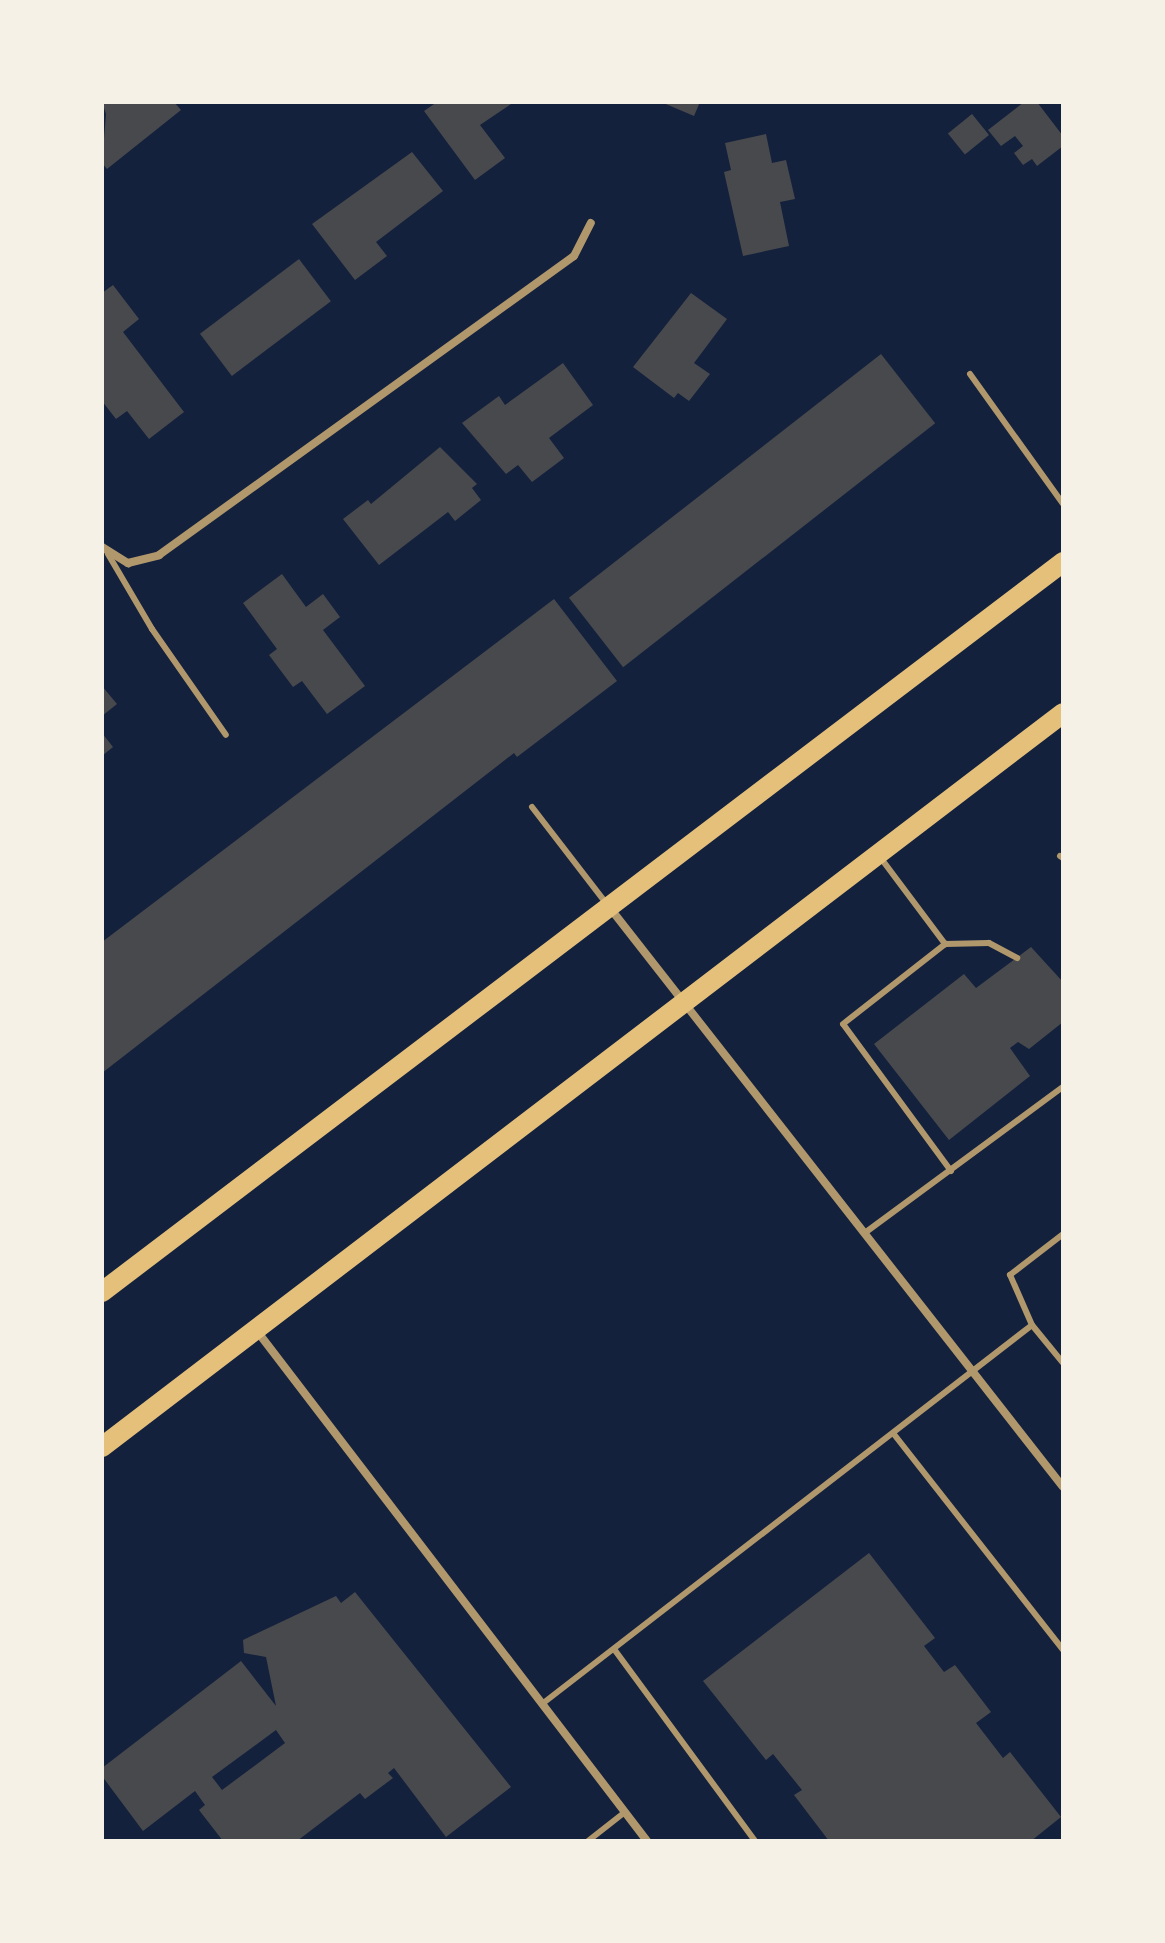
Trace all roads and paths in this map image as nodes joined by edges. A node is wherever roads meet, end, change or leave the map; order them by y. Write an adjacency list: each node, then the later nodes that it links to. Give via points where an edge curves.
1 (591, 223): 4 (street, via 574,256 159,555 128,563)
2 (970, 374): 3 (lane)
3 (1063, 504)
4 (105, 551): 7 (lane)
5 (1063, 562): 10 (main road)
6 (1063, 713): 9 (main road)
7 (226, 735)
8 (532, 807): 10 (lane)
9 (878, 855): 11 (lane); 13 (main road)
10 (607, 905): 13 (street); 18 (main road)
11 (945, 944): 12 (lane, via 989,943); 15 (lane, via 843,1024)
12 (1017, 958)
13 (687, 1002): 16 (street); 20 (main road)
14 (1063, 1087): 15 (lane)
15 (951, 1171): 16 (lane)
16 (866, 1232): 22 (street)
17 (1063, 1234): 19 (lane, via 1010,1275)
18 (102, 1292)
19 (1032, 1325): 21 (lane); 22 (lane)
20 (257, 1331): 24 (main road); 28 (street)
21 (1063, 1363)
22 (974, 1370): 23 (lane); 25 (street)
23 (893, 1433): 26 (lane); 27 (lane)
24 (102, 1447)
25 (1063, 1487)
26 (614, 1649): 28 (lane); 32 (lane)
27 (1063, 1650)
28 (542, 1704): 29 (street)
29 (625, 1812): 30 (lane); 31 (street)
30 (588, 1841)
31 (647, 1841)
32 (755, 1841)

